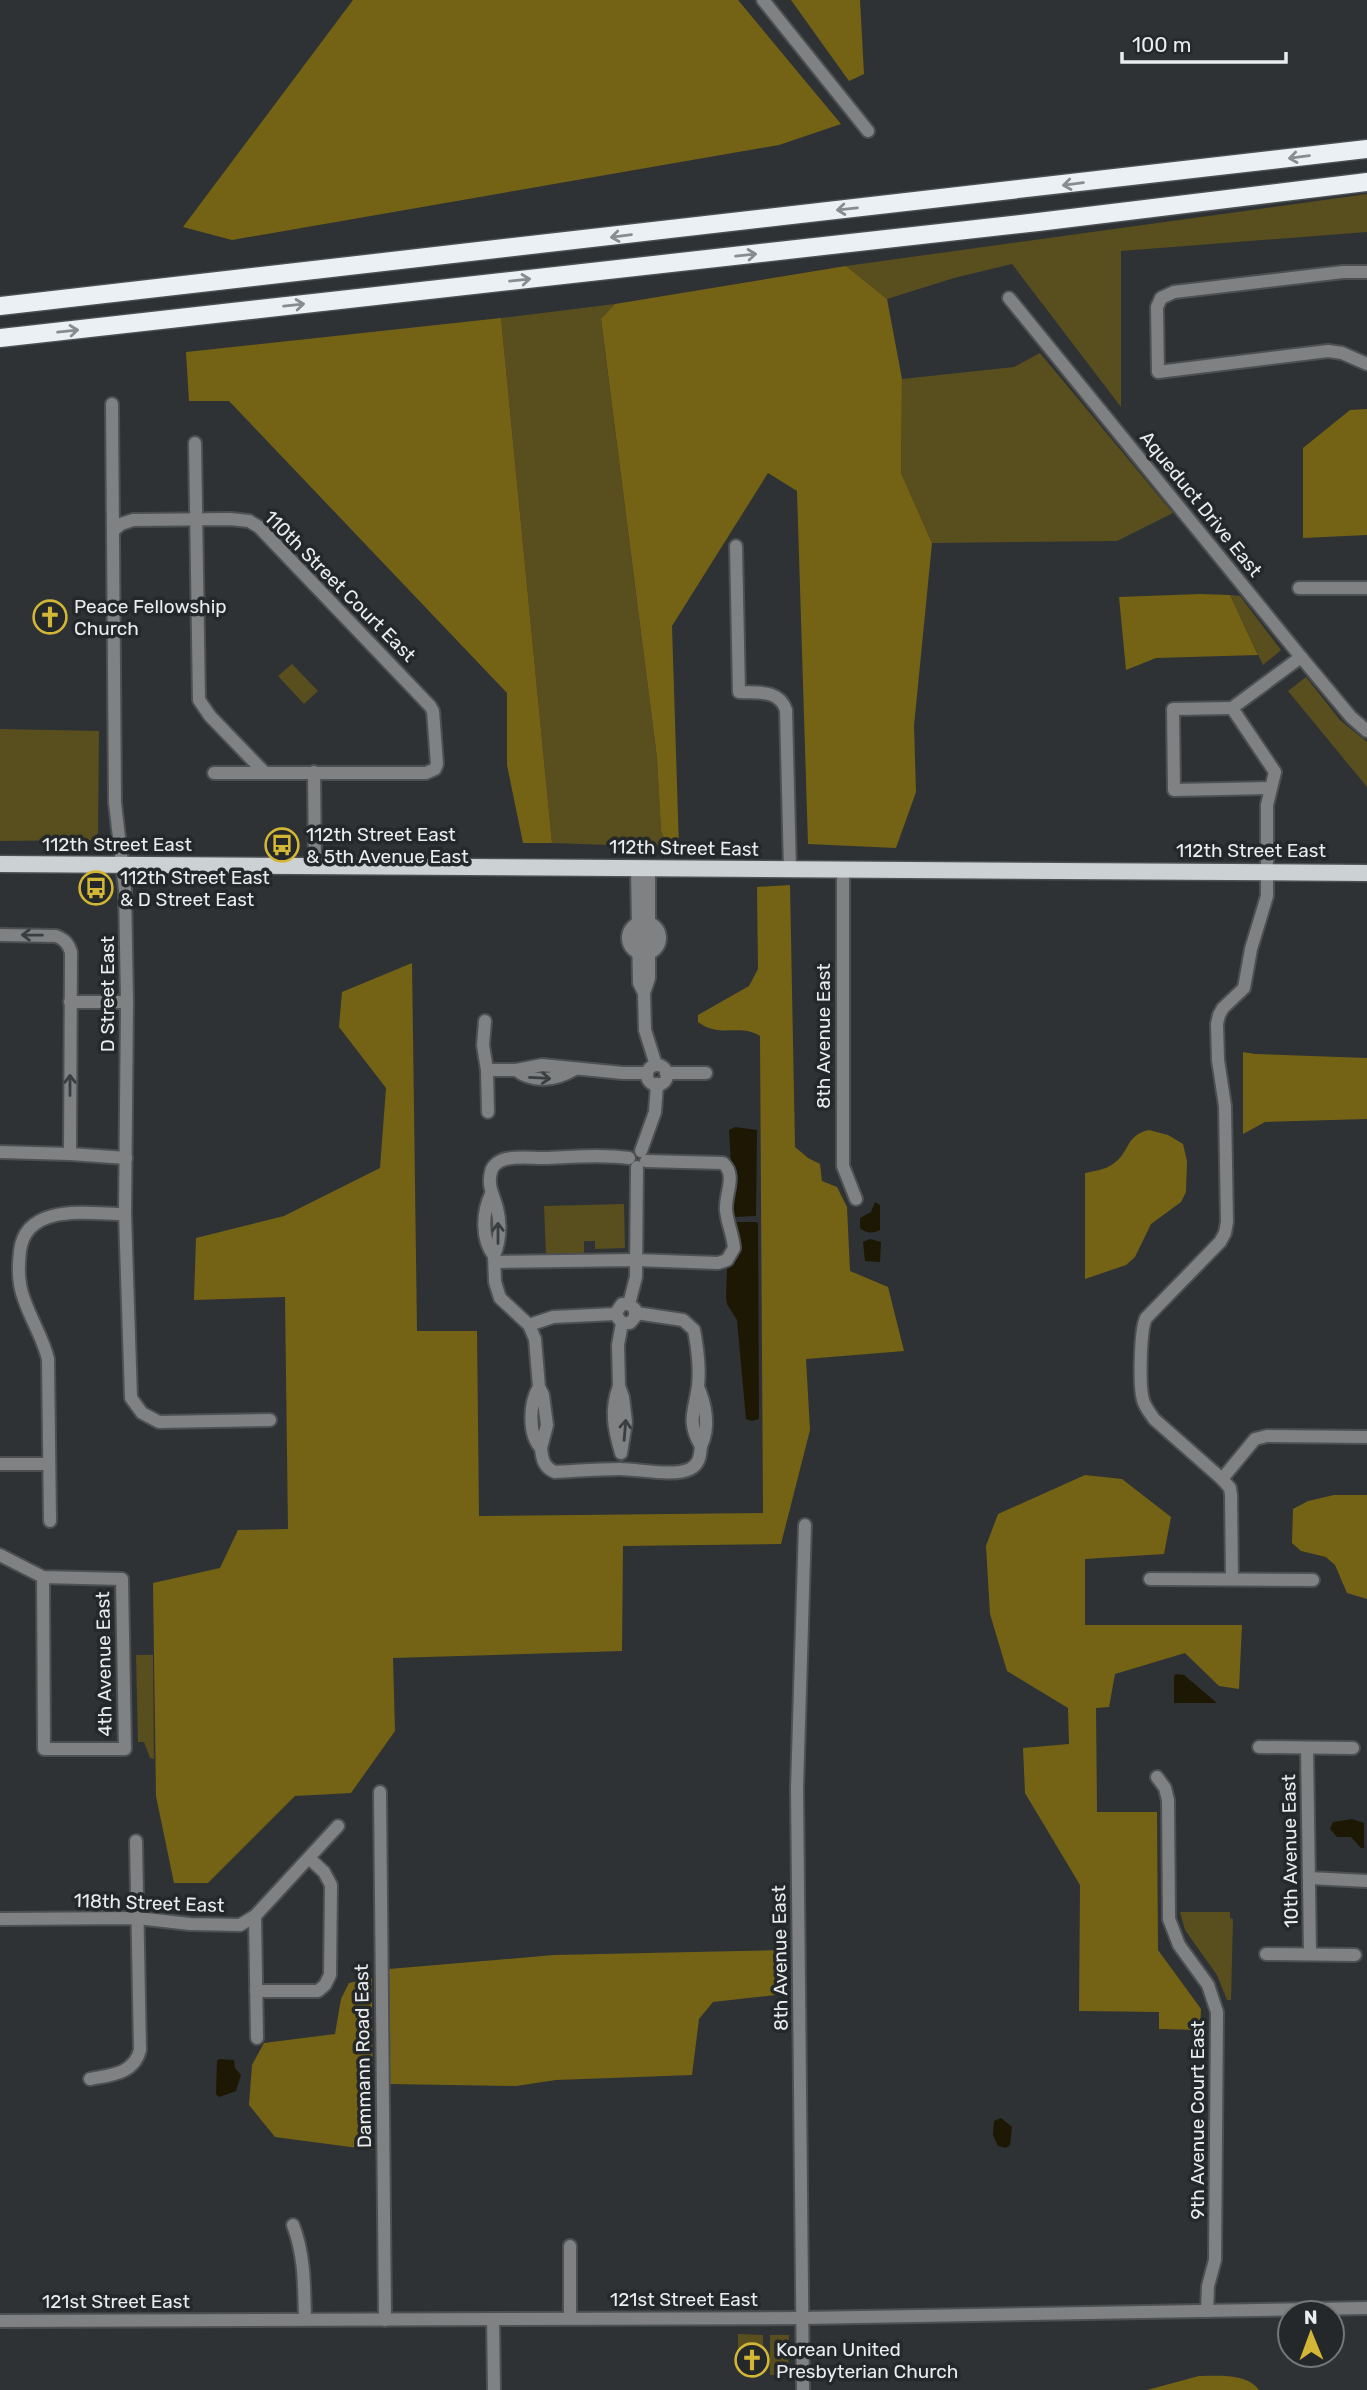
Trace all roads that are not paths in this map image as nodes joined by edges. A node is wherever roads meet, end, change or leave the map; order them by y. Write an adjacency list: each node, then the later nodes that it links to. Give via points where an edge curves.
1 (763, 0): 2 (street)
2 (868, 131)
3 (1367, 149): 7 (highway, one-way to 7)
4 (1367, 182): 8 (highway, one-way to 4)
5 (1367, 272): 9 (street, via 1174,292 1161,298 1157,307 1158,372 1328,351)
6 (1009, 298): 17 (street, Aqueduct Drive East)
7 (0, 306)
8 (0, 338)
9 (1367, 364)
10 (112, 404): 13 (street, D Street East)
11 (195, 443): 12 (street)
12 (196, 519): 13 (street, 110th Street Court East, via 133,520); 20 (street, via 199,700); 21 (street, 110th Street Court East, via 244,519 259,527 433,711 435,769 425,773)
13 (113, 531): 25 (street, D Street East, via 115,803)
14 (736, 546): 28 (street, via 739,692 774,695 786,710)
15 (1367, 588): 16 (street)
16 (1299, 589)
17 (1297, 661): 18 (street); 19 (street, Aqueduct Drive East)
18 (1232, 708): 23 (street, via 1275,772); 23 (street, via 1173,709 1174,790)
19 (1367, 731)
20 (264, 772): 21 (street); 22 (street)
21 (314, 772): 26 (street)
22 (214, 773)
23 (1269, 789): 30 (street)
24 (0, 864): 25 (main road, 112th Street East)
25 (122, 865): 26 (main road, 112th Street East); 35 (street, D Street East)
26 (315, 866): 27 (main road, 112th Street East)
27 (643, 869): 28 (main road, 112th Street East); 32 (street)
28 (790, 870): 29 (main road, 112th Street East)
29 (843, 871): 30 (main road, 112th Street East); 46 (street, 8th Avenue East, via 843,1166)
30 (1268, 871): 31 (main road, 112th Street East); 58 (street, via 1267,896 1244,988 1223,1008 1217,1024 1225,1106 1225,1233 1146,1318 1142,1332 1142,1397 1148,1411)
31 (1367, 873)
32 (644, 923): 34 (street, via 656,929 659,938 656,947); 34 (street, via 631,929 628,938 631,947)
33 (0, 935): 36 (street, one-way to 33, via 71,952 64,940)
34 (644, 952): 39 (street, via 639,983)
35 (127, 1002): 36 (street); 44 (street, D Street East)
36 (70, 1003): 43 (street, one-way to 36)
37 (485, 1021): 38 (street)
38 (486, 1070): 39 (street, via 542,1065); 41 (street)
39 (656, 1071): 40 (street); 45 (street, via 650,1082 657,1084 655,1112)
40 (706, 1073)
41 (488, 1112)
42 (3, 1153): 43 (street)
43 (70, 1154): 44 (street)
44 (126, 1158): 47 (street, D Street East)
45 (638, 1159): 48 (street, via 574,1155 500,1161 491,1172 484,1220); 49 (street); 49 (street, via 723,1163 731,1175 726,1205 734,1248 727,1260 718,1263)
46 (856, 1199)
47 (125, 1214): 53 (street, D Street East, via 133,1404 159,1422); 56 (street, via 49,1215 29,1228 21,1244 21,1291 48,1359)
48 (495, 1259): 49 (street); 52 (street, via 500,1298)
49 (636, 1260): 50 (street)
50 (633, 1309): 51 (street, via 630,1323); 57 (street, via 683,1320 694,1330 706,1424 698,1463 683,1471)
51 (618, 1318): 52 (street, via 553,1317); 57 (street, via 619,1386 613,1427)
52 (529, 1325): 57 (street, via 537,1350 539,1387 533,1396 532,1416 545,1465 555,1472)
53 (270, 1420)
54 (1367, 1437): 58 (street, via 1255,1439)
55 (0, 1464): 56 (street)
56 (49, 1464): 59 (street)
57 (622, 1469)
58 (1222, 1479): 64 (street, via 1231,1495)
59 (50, 1521)
60 (805, 1525): 90 (street, 8th Avenue East, via 797,1786)
61 (0, 1555): 62 (street)
62 (43, 1577): 62 (street, 4th Avenue East, via 122,1579 125,1749 44,1749)
63 (1150, 1579): 64 (street)
64 (1232, 1580): 65 (street)
65 (1313, 1580)
66 (1259, 1747): 67 (street)
67 (1307, 1748): 68 (street); 74 (street, 10th Avenue East)
68 (1353, 1748)
69 (1157, 1777): 88 (street, 9th Avenue Court East, via 1168,1800 1167,1903 1172,1931 1208,1985 1217,2012 1215,2260)
70 (380, 1792): 93 (street, Dammann Road East)
71 (338, 1826): 73 (street)
72 (136, 1842): 77 (street)
73 (309, 1858): 76 (street); 82 (street, via 331,1885 328,1980 318,1991)
74 (1310, 1878): 75 (street); 79 (street, 10th Avenue East)
75 (1367, 1881)
76 (255, 1916): 77 (street, 118th Street East, via 240,1925); 82 (street)
77 (137, 1918): 78 (street, 118th Street East); 84 (street, via 138,2057 128,2069)
78 (0, 1919)
79 (1310, 1953): 80 (street); 81 (street)
80 (1266, 1954)
81 (1355, 1955)
82 (256, 1992): 83 (street)
83 (257, 2038)
84 (90, 2079)
85 (293, 2225): 91 (street, via 302,2257)
86 (570, 2246): 89 (street)
87 (1367, 2308): 88 (street, 121st Street East)
88 (1207, 2311): 90 (street, 121st Street East)
89 (570, 2318): 90 (street, 121st Street East); 92 (street, 121st Street East)
90 (803, 2318): 96 (street, 8th Avenue East)
91 (305, 2319): 93 (street, 121st Street East); 94 (street, 121st Street East)
92 (493, 2319): 93 (street, 121st Street East); 95 (street)
93 (385, 2320)
94 (0, 2321)
95 (494, 2390)
96 (803, 2390)

